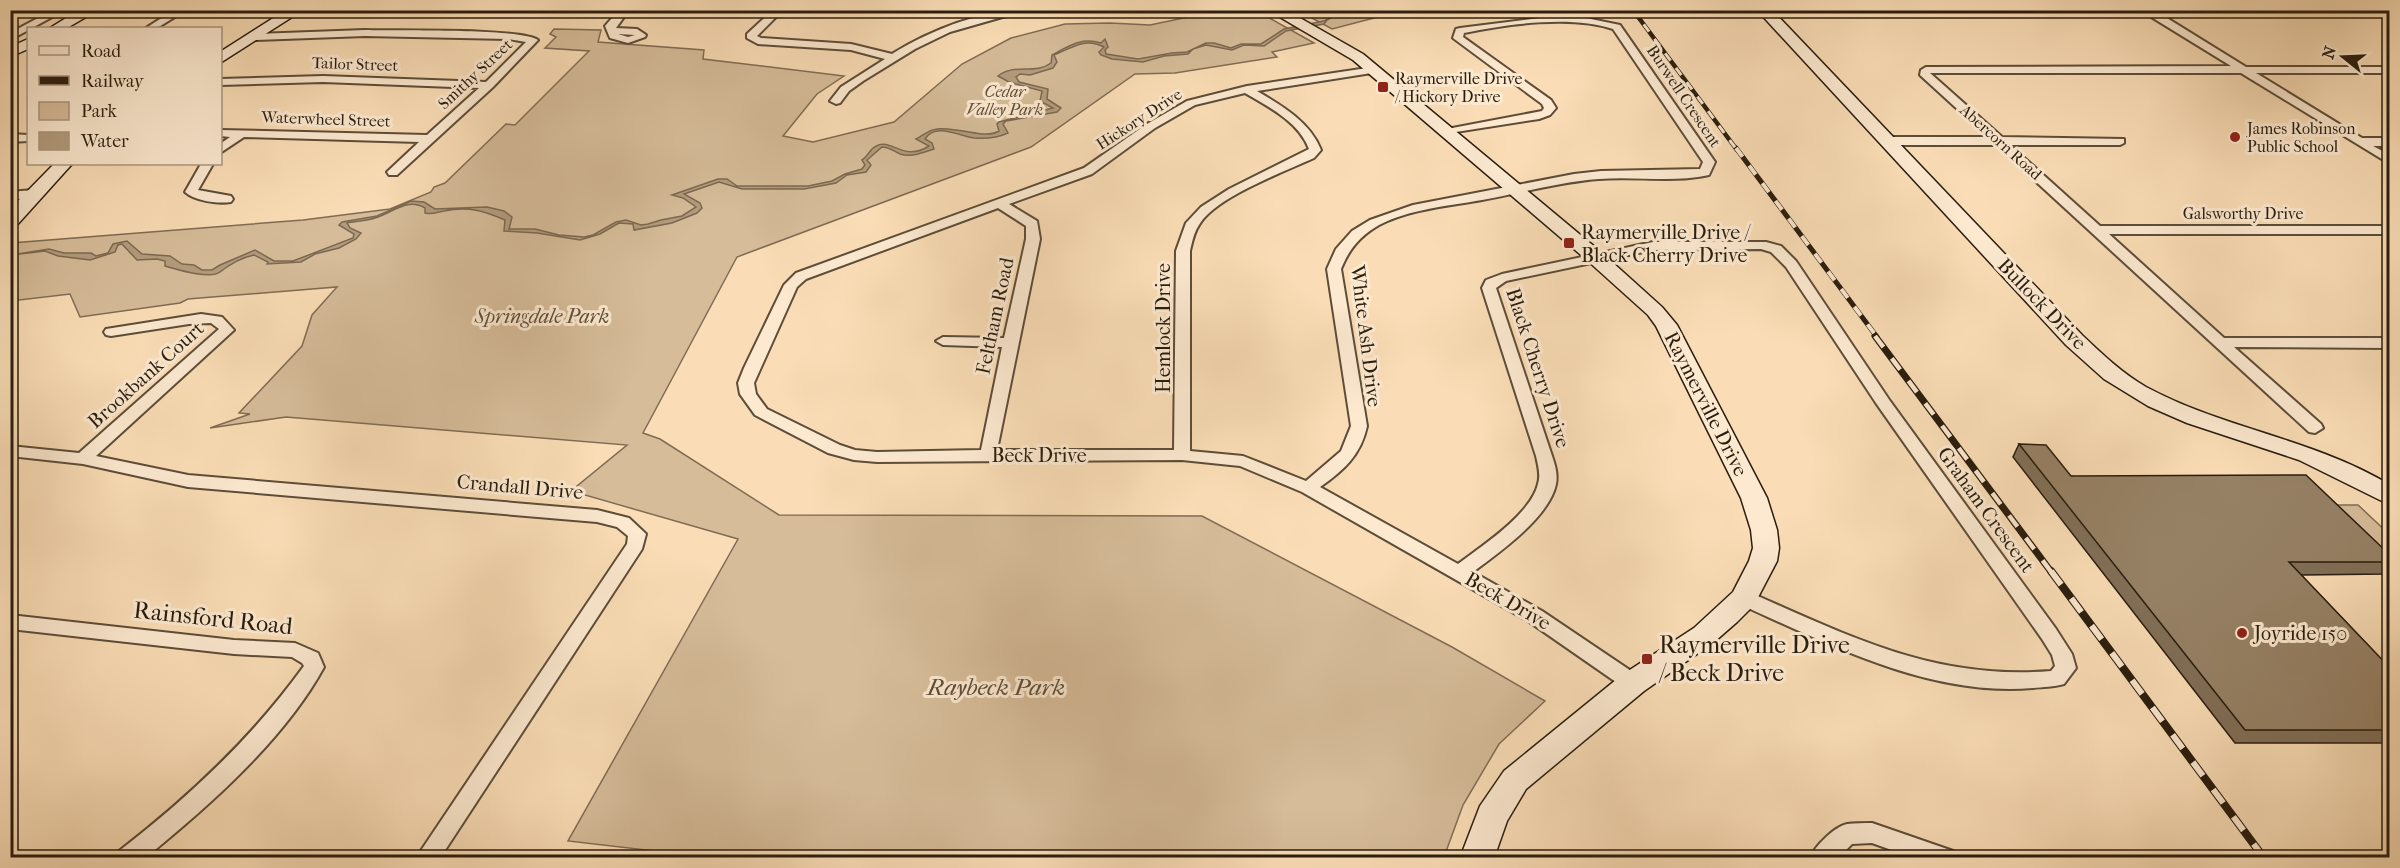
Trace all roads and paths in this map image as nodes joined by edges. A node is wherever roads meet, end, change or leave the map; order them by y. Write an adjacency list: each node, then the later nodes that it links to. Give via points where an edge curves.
1 (61, 10): 13 (street)
2 (91, 10): 14 (street)
3 (182, 10): 15 (street)
4 (296, 10): 18 (street)
5 (625, 10): 17 (street, via 610,26)
6 (779, 10): 23 (street, via 754,32 752,39 851,47)
7 (1023, 10): 12 (street)
8 (1275, 10): 24 (street, Raymerville Drive, via 1344,47)
9 (1764, 11): 10 (street); 37 (street, Bullock Drive)
10 (2150, 11): 11 (street); 25 (street)
11 (2390, 12)
12 (992, 14): 23 (street, via 946,30)
13 (29, 27)
14 (59, 27)
15 (153, 27)
16 (27, 28): 19 (street)
17 (612, 31)
18 (256, 36): 22 (street); 28 (street, Smithy Street, via 365,33 533,40)
19 (10, 37)
20 (27, 44): 21 (street)
21 (10, 53)
22 (222, 58)
23 (894, 58): 30 (street, via 845,89)
24 (1374, 70): 29 (street, Hickory Drive); 31 (street, Raymerville Drive)
25 (2244, 70): 26 (street); 38 (street, Abercorn Road, via 1925,71); 40 (street)
26 (2390, 70)
27 (222, 82): 28 (street, Tailor Street, via 323,79)
28 (489, 84): 36 (street, Smithy Street)
29 (1247, 89): 51 (street, Hickory Drive, via 1191,103 1088,171); 64 (street, Hemlock Drive, via 1296,124 1310,137 1315,150 1211,206 1190,230 1183,251)
30 (836, 101)
31 (1447, 132): 47 (street, Raymerville Drive); 47 (street, Burwell Crescent, via 1539,116 1550,108 1458,38 1457,33 1523,21 1603,21 1617,27 1709,162 1705,172 1691,175 1601,175)
32 (222, 133): 33 (street, Waterwheel Street)
33 (242, 133): 36 (street, Waterwheel Street); 42 (street)
34 (10, 138): 35 (street)
35 (27, 138)
36 (430, 139): 46 (street, Smithy Street)
37 (1888, 141): 38 (street); 67 (street, Bullock Drive, via 2074,340 2117,379 2199,420 2326,462)
38 (1999, 141): 39 (street); 53 (street, Abercorn Road)
39 (2120, 141)
40 (2359, 142): 41 (street); 43 (street)
41 (2390, 142)
42 (222, 148)
43 (2390, 161)
44 (62, 165): 48 (street)
45 (206, 165): 50 (street, via 191,192)
46 (393, 172)
47 (1516, 190): 55 (street, Raymerville Drive); 66 (street, White Ash Drive, via 1402,211 1371,224 1338,253 1334,269 1359,426 1357,441 1341,462)
48 (33, 194): 49 (street); 52 (street)
49 (10, 196)
50 (227, 199)
51 (999, 203): 59 (street, Feltham Road, via 1032,224 1034,230); 63 (street, Beck Drive, via 794,280 746,383 748,394 761,412 854,455)
52 (10, 221)
53 (2097, 230): 54 (street, Galsworthy Drive); 58 (street, Abercorn Road)
54 (2390, 230)
55 (1595, 256): 68 (street, Black Cherry Drive, via 1491,283 1493,302 1548,468 1548,480 1546,490 1517,526); 69 (street, Raymerville Drive, via 1666,324 1754,498 1766,548); 69 (street, Graham Crescent, via 1668,244 1761,245 1784,255 2049,634 2066,668 2057,678 2037,682 1961,677 1911,666)
56 (111, 332): 65 (street, Brookbank Court, via 195,319 213,319 227,330)
57 (943, 341): 59 (street)
58 (2220, 342): 60 (street); 61 (street, Abercorn Road)
59 (1010, 343): 63 (street, Feltham Road)
60 (2390, 343)
61 (2315, 428)
62 (10, 451): 65 (street, Crandall Drive)
63 (988, 455): 64 (street, Beck Drive)
64 (1182, 455): 66 (street, Beck Drive, via 1243,461)
65 (83, 459): 73 (street, Crandall Drive, via 188,481 597,516 623,522 637,534 636,545)
66 (1308, 488): 68 (street, Beck Drive)
67 (2390, 497)
68 (1459, 573): 71 (street, Beck Drive, via 1535,616)
69 (1744, 598): 71 (street, Raymerville Drive, via 1704,635)
70 (10, 622): 72 (street, Rainsford Road, via 295,650 311,658 314,667 302,685 245,753)
71 (1634, 683): 74 (street, Raymerville Drive, via 1515,780 1492,816)
72 (127, 858)
73 (427, 858)
74 (1477, 858)
75 (1821, 858): 76 (street, via 1847,834 1872,833)
76 (1945, 858)

